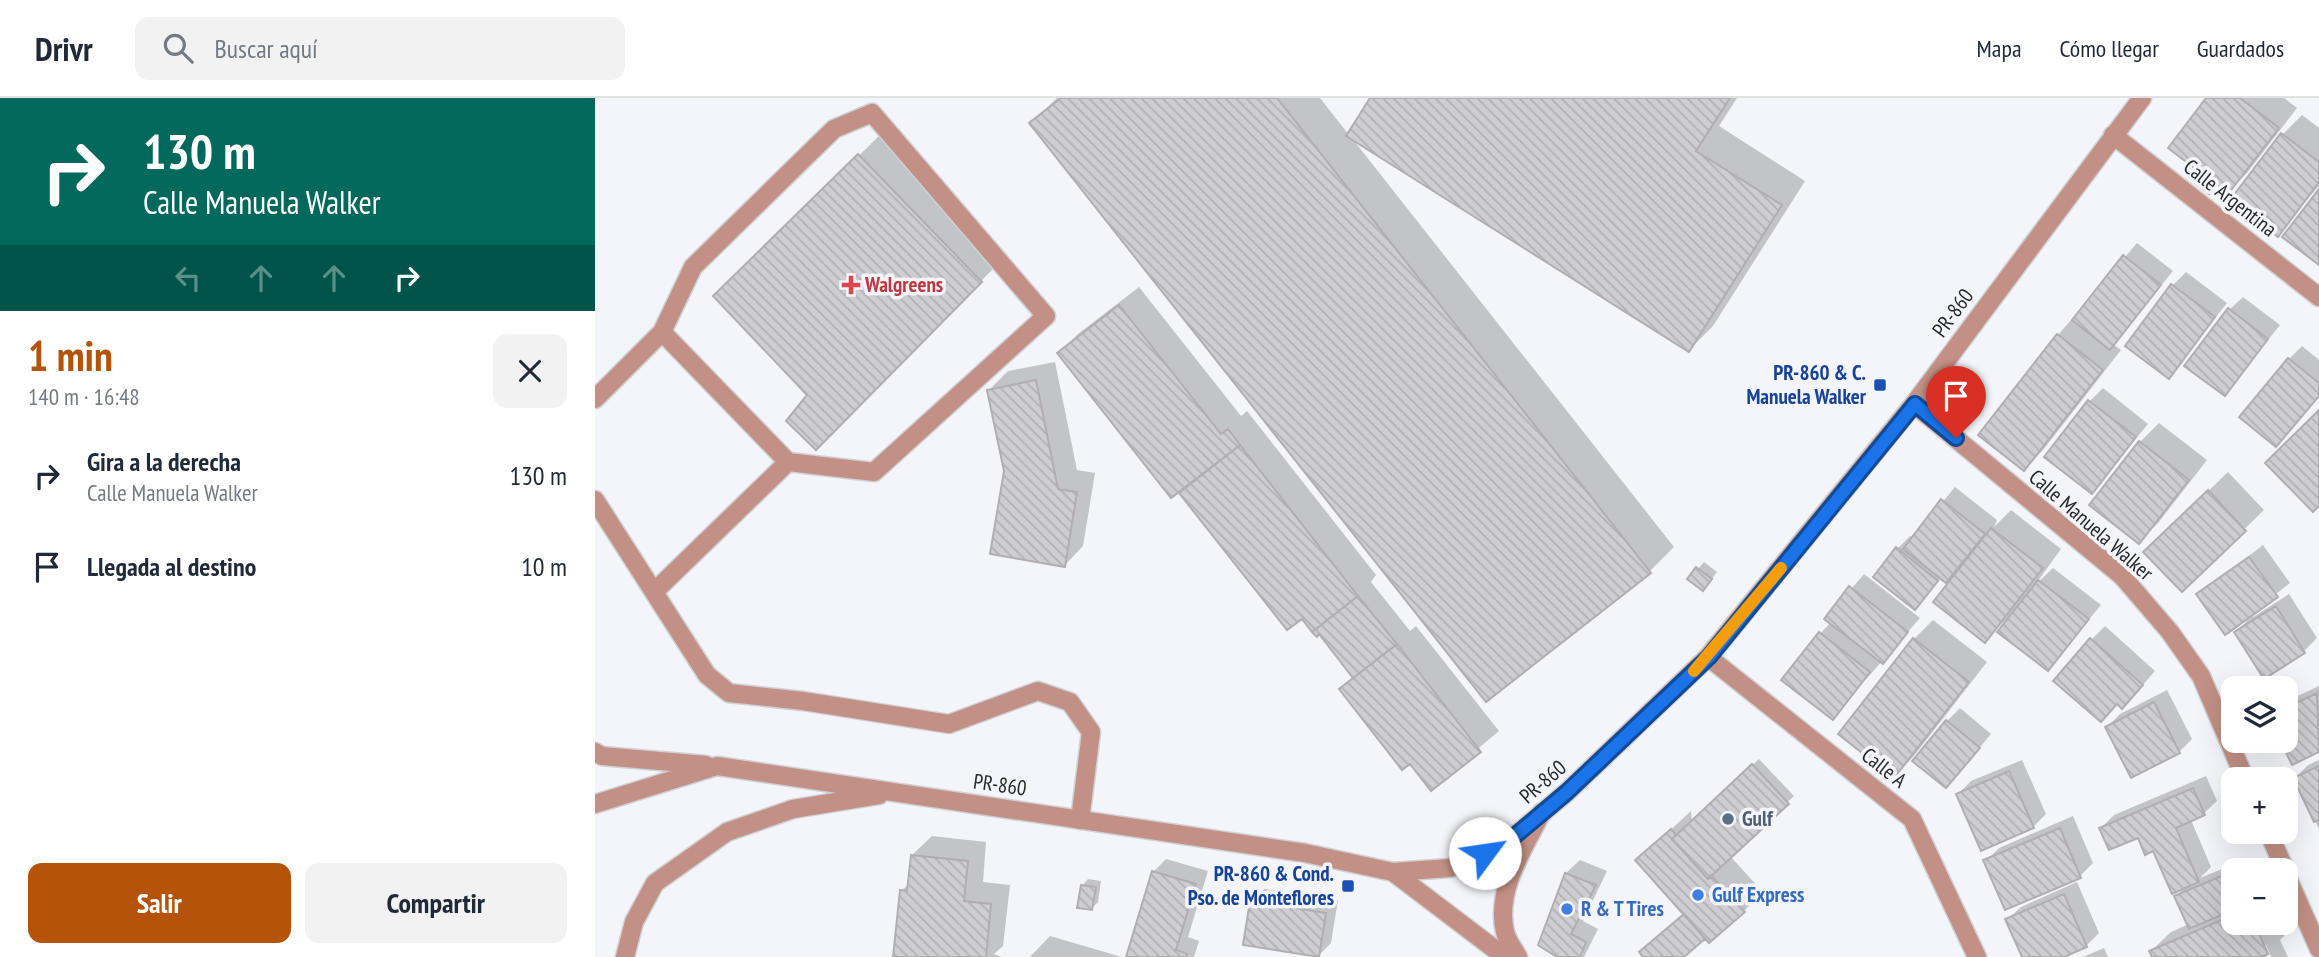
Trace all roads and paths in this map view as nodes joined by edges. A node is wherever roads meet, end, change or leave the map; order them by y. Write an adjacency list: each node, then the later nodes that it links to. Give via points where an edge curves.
1 (2142, 98): 2 (street, PR-860 / PR-860)
2 (2113, 135): 3 (street, Calle Argentina); 6 (street, PR-860 / PR-860)
3 (2319, 297)
4 (662, 332): 5 (street); 7 (street); 7 (street, via 693,267 834,129 872,113 1046,316 874,472)
5 (595, 399)
6 (1915, 404): 10 (street, PR-860 / PR-860); 13 (street, Calle Manuela Walker, via 2122,576 2201,676)
7 (788, 462): 9 (street)
8 (595, 500): 9 (street)
9 (656, 590): 17 (street, via 707,675 729,693 949,724 1038,691 1070,702 1091,732)
10 (1709, 657): 16 (street, PR-860 / PR-860); 24 (street, Calle A, via 1912,819)
11 (595, 752): 12 (street)
12 (717, 766): 14 (street, PR-860 / PR-860); 15 (street, PR-860 / PR-860)
13 (2240, 767)
14 (894, 792): 17 (street, PR-860 / PR-860); 21 (street, via 793,809 727,832 655,883 634,922)
15 (595, 804)
16 (1542, 812): 18 (street, PR-860 / PR-860, via 1503,846 1450,868); 23 (street, via 1503,901 1505,933)
17 (1080, 820): 18 (street, PR-860 / PR-860, via 1305,853)
18 (1392, 872): 22 (street)
19 (2298, 901): 20 (street)
20 (2319, 949)
21 (625, 957)
22 (1504, 957)
23 (1518, 957)
24 (1977, 957)

